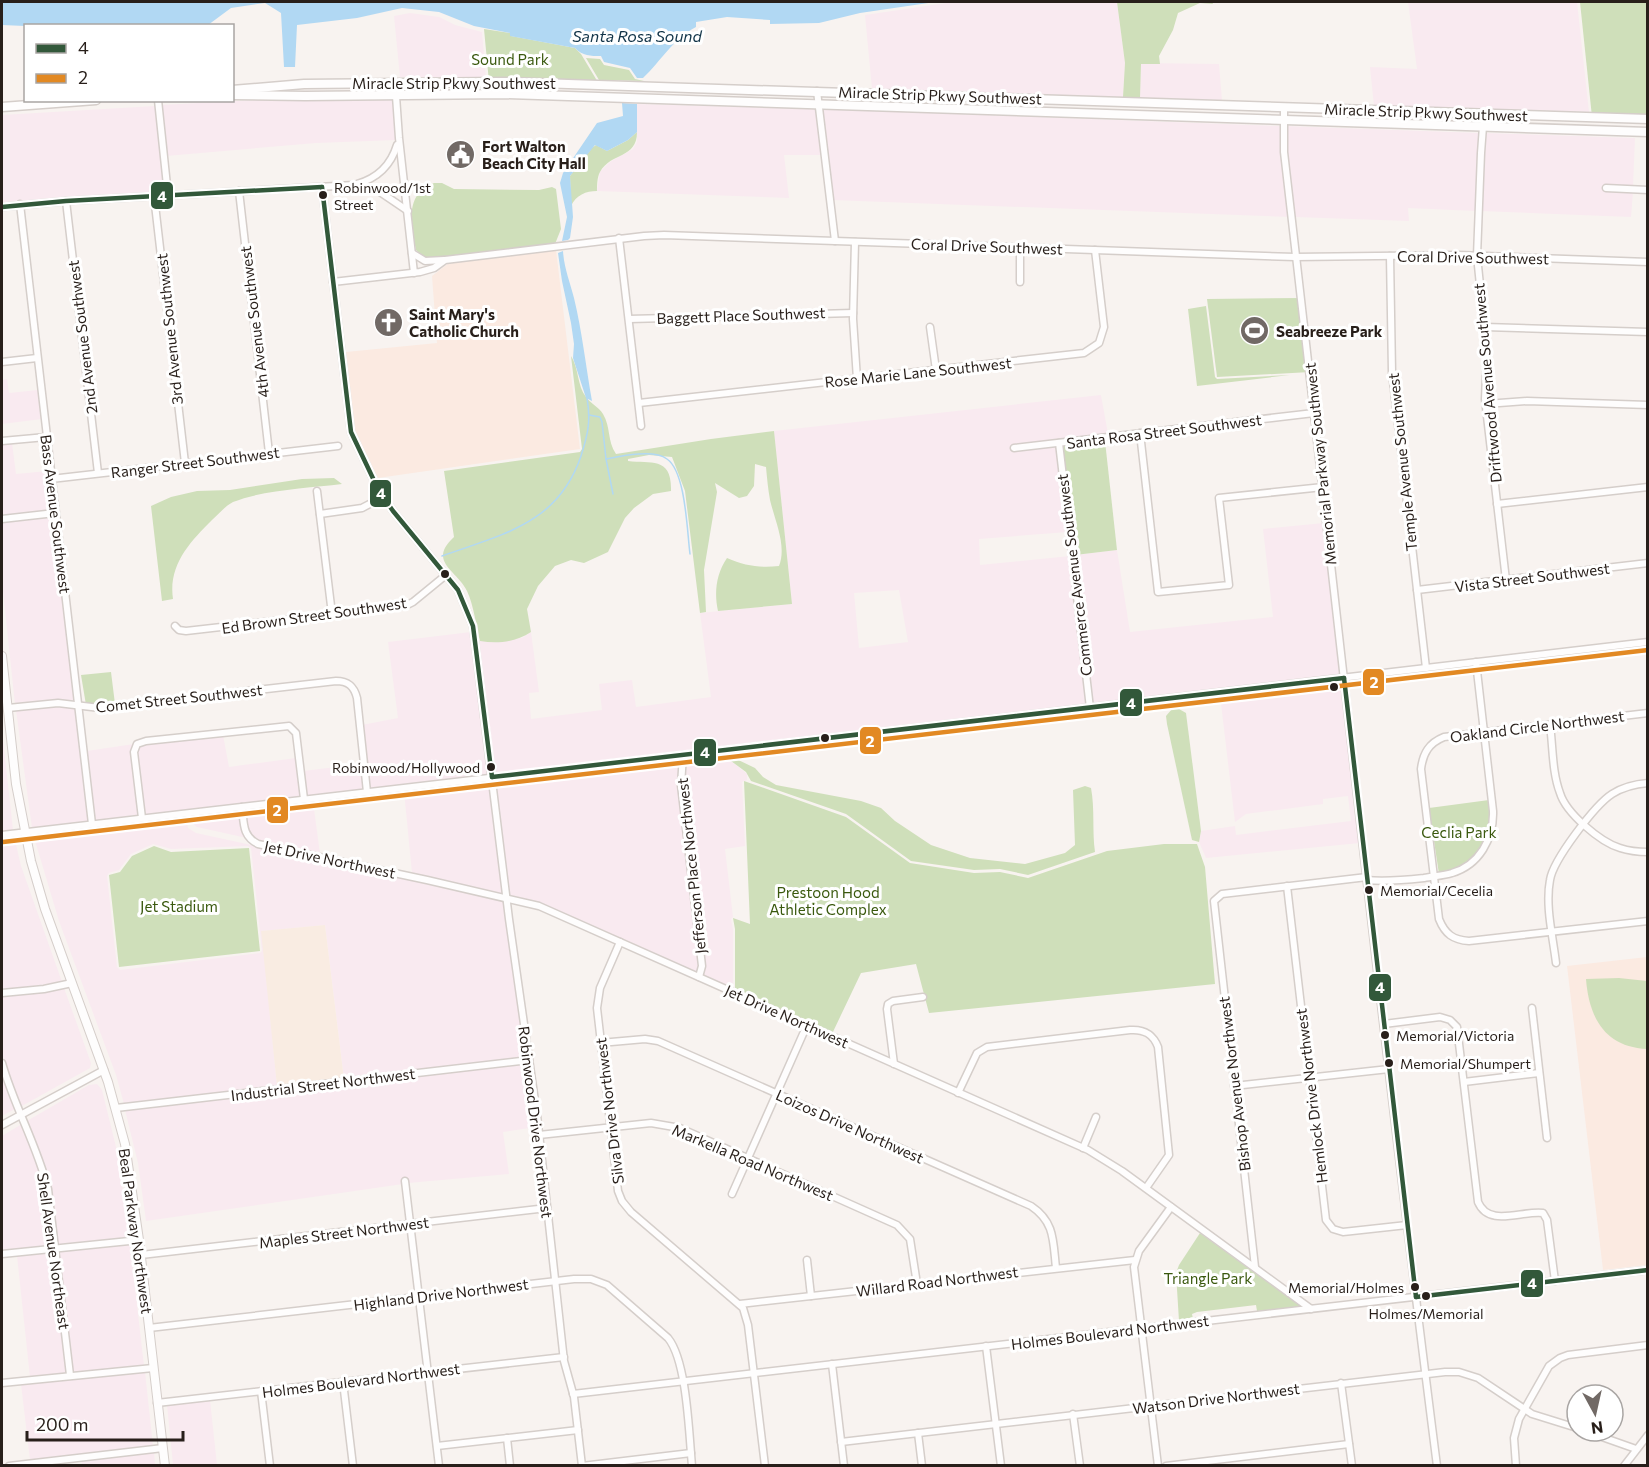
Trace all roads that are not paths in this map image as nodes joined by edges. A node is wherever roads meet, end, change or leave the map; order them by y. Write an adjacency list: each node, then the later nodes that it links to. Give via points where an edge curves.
1 (395, 82): 2 (highway, Miracle Strip Pkwy Southwest); 5 (highway, Miracle Strip Pkwy Southwest, via 304,84); 7 (street)
2 (505, 82): 3 (highway, Miracle Strip Pkwy Southwest); 8 (highway)
3 (671, 86): 4 (highway, Miracle Strip Pkwy Southwest); 9 (highway, via 655,91)
4 (817, 91): 12 (street); 14 (highway, Miracle Strip Pkwy Southwest)
5 (234, 92)
6 (234, 92): 7 (highway, Miracle Strip Pkwy Southwest, via 305,96)
7 (395, 94): 8 (highway, Miracle Strip Pkwy Southwest); 20 (street)
8 (505, 94): 9 (highway, Miracle Strip Pkwy Southwest)
9 (651, 98): 12 (highway, Miracle Strip Pkwy Southwest)
10 (69, 102): 13 (highway)
11 (158, 102): 26 (street)
12 (819, 104): 16 (highway, Miracle Strip Pkwy Southwest); 33 (street)
13 (2, 107)
14 (1284, 108): 15 (highway, Miracle Strip Pkwy Southwest); 16 (street, Memorial Parkway Southwest)
15 (1484, 113): 17 (highway, Miracle Strip Pkwy Southwest); 18 (street, Driftwood Avenue Southwest)
16 (1283, 119): 18 (highway, Miracle Strip Pkwy Southwest); 38 (street, Memorial Parkway Southwest)
17 (1647, 119)
18 (1483, 126): 19 (highway, Miracle Strip Pkwy Southwest); 40 (street, Driftwood Avenue Southwest)
19 (1647, 132)
20 (399, 138): 21 (street, via 384,169); 31 (street)
21 (354, 185): 22 (street); 31 (street, via 377,190)
22 (322, 187): 25 (street); 44 (street, Robinwood Drive Northwest)
23 (1606, 189): 24 (street)
24 (1647, 190)
25 (239, 191): 26 (street); 66 (street, 4th Avenue Southwest)
26 (168, 195): 27 (street)
27 (154, 196): 28 (street); 67 (street, 3rd Avenue Southwest)
28 (66, 201): 29 (street); 68 (street, 2nd Avenue Southwest)
29 (20, 204): 30 (street); 51 (street, Bass Avenue Southwest)
30 (2, 207)
31 (408, 211): 37 (street)
32 (619, 238): 33 (street, Coral Drive Southwest); 41 (street, Coral Drive Southwest); 47 (street)
33 (835, 241): 34 (street, Coral Drive Southwest)
34 (855, 242): 35 (street, Coral Drive Southwest); 46 (street)
35 (1020, 248): 36 (street, Coral Drive Southwest); 45 (street)
36 (1095, 250): 38 (street, Coral Drive Southwest); 53 (street, Rose Marie Lane Southwest, via 1104,327 1096,347 1075,355)
37 (412, 253): 41 (street, via 425,261); 43 (street)
38 (1297, 256): 39 (street, Coral Drive Southwest); 58 (street, Memorial Parkway Southwest)
39 (1390, 256): 40 (street, Coral Drive Southwest); 81 (street, Temple Avenue Southwest, via 1392,372)
40 (1477, 256): 42 (street, Coral Drive Southwest); 49 (street, Driftwood Avenue Southwest)
41 (445, 260): 43 (street, Coral Drive Southwest, via 434,268)
42 (1647, 262)
43 (414, 273): 44 (street, Coral Drive Southwest)
44 (333, 282): 73 (street, Robinwood Drive Northwest, via 351,432)
45 (1020, 282)
46 (854, 313): 47 (street, Baggett Place Southwest); 54 (street)
47 (629, 319): 55 (street)
48 (930, 327): 53 (street)
49 (1485, 327): 50 (street); 56 (street, Driftwood Avenue Southwest)
50 (1647, 332)
51 (37, 358): 52 (street); 61 (street, Bass Avenue Southwest)
52 (2, 362)
53 (936, 370): 54 (street, Rose Marie Lane Southwest)
54 (857, 379): 55 (street, Rose Marie Lane Southwest)
55 (639, 403): 59 (street)
56 (1486, 405): 57 (street, via 1527,401); 74 (street, Driftwood Avenue Southwest)
57 (1647, 405)
58 (1314, 413): 60 (street, Santa Rosa Street Southwest); 70 (street, Memorial Parkway Southwest)
59 (642, 426)
60 (1140, 434): 63 (street, Santa Rosa Street Southwest); 70 (street, via 1158,592 1228,585 1219,498)
61 (46, 437): 62 (street); 69 (street, Bass Avenue Southwest)
62 (2, 441)
63 (1059, 443): 65 (street, Santa Rosa Street Southwest); 91 (street, Commerce Avenue Southwest)
64 (338, 446): 66 (street, Ranger Street Southwest)
65 (1014, 448)
66 (269, 453): 67 (street, Ranger Street Southwest)
67 (185, 463): 68 (street, Ranger Street Southwest)
68 (98, 473): 69 (street, Ranger Street Southwest)
69 (51, 479): 75 (street, Bass Avenue Southwest)
70 (1323, 487): 88 (street, Memorial Parkway Southwest)
71 (1647, 487): 74 (street)
72 (317, 491): 76 (street)
73 (383, 497): 76 (street, via 362,508); 79 (street, Robinwood Drive Northwest)
74 (1497, 504): 80 (street, Driftwood Avenue Southwest)
75 (55, 513): 77 (street); 89 (street, Bass Avenue Southwest)
76 (320, 514): 82 (street)
77 (2, 519)
78 (1647, 563): 80 (street, Vista Street Southwest)
79 (446, 575): 82 (street, Ed Brown Street Southwest, via 409,605); 96 (street, Robinwood Drive Northwest, via 458,590 473,626)
80 (1506, 580): 81 (street, Vista Street Southwest)
81 (1417, 590): 87 (street, Temple Avenue Southwest)
82 (332, 614): 83 (street, Ed Brown Street Southwest, via 186,631)
83 (175, 626)
84 (1647, 642): 86 (street)
85 (2, 656): 90 (main road, Beal Parkway Northwest)
86 (1476, 662): 87 (street); 94 (street)
87 (1426, 668): 88 (street)
88 (1344, 678): 91 (street); 108 (street, Memorial Parkway Southwest)
89 (79, 705): 90 (street, Comet Street Southwest); 98 (street, Comet Street Southwest, via 100,708 336,681 349,684 357,698); 102 (street, Bass Avenue Southwest)
90 (8, 708): 104 (main road, Beal Parkway Northwest)
91 (1090, 708): 95 (street)
92 (1647, 713): 93 (street, Oakland Circle Northwest)
93 (1550, 725): 94 (street, Oakland Circle Northwest); 103 (street, via 1559,791 1566,806)
94 (1484, 732): 107 (street, via 1493,811 1491,833 1468,865); 107 (street, Oakland Circle Northwest, via 1440,739 1424,755 1421,769)
95 (683, 755): 96 (street); 115 (street, Jefferson Place Northwest, via 681,785 702,966)
96 (492, 777): 98 (street); 110 (street, Robinwood Drive Northwest)
97 (1647, 783): 103 (street, via 1612,794)
98 (367, 792): 99 (street)
99 (304, 799): 100 (street); 101 (street, via 296,733 289,726 146,741 137,744 134,752)
100 (242, 807): 101 (street); 110 (street, Jet Drive Northwest, via 245,833 258,844)
101 (142, 818): 102 (street)
102 (92, 824): 104 (street)
103 (1585, 824): 106 (street, via 1617,847); 112 (street, via 1552,870 1548,895)
104 (25, 832): 105 (street); 116 (main road, Beal Parkway Northwest, via 43,901)
105 (2, 835)
106 (1647, 852)
107 (1434, 876): 108 (street, via 1386,882); 112 (street, Oakland Circle Northwest, via 1440,923 1455,939 1469,941)
108 (1367, 878): 109 (street); 120 (street, Memorial Parkway Southwest)
109 (1287, 886): 129 (street, Hemlock Drive Northwest); 131 (street, Bishop Avenue Northwest, via 1222,894 1214,900)
110 (506, 897): 113 (street, Jet Drive Northwest, via 546,909); 123 (street, Robinwood Drive Northwest)
111 (1647, 921): 112 (street, Oakland Circle Northwest)
112 (1552, 932): 114 (street)
113 (620, 942): 115 (street, Jet Drive Northwest); 122 (street, Silva Drive Northwest, via 599,991)
114 (1556, 963)
115 (699, 977): 121 (street, Jet Drive Northwest)
116 (72, 982): 117 (street); 127 (main road, Beal Parkway Northwest)
117 (2, 993)
118 (922, 997): 125 (street, via 888,1004)
119 (1532, 1008): 128 (street)
120 (1384, 1024): 126 (street, Memorial Parkway Southwest); 130 (street, via 1440,1017 1450,1020 1457,1027)
121 (807, 1025): 125 (street, Jet Drive Northwest); 132 (street)
122 (600, 1043): 132 (street, Loizos Drive Northwest, via 658,1041); 138 (street, Silva Drive Northwest)
123 (530, 1060): 134 (street, Industrial Street Northwest); 139 (street, Robinwood Drive Northwest)
124 (2, 1063): 135 (street, Shell Avenue Northeast)
125 (894, 1064): 133 (street, Jet Drive Northwest)
126 (1389, 1069): 129 (street); 149 (street, Memorial Parkway Southwest)
127 (104, 1071): 134 (main road, Beal Parkway Northwest); 135 (street)
128 (1539, 1073): 130 (street); 140 (street)
129 (1309, 1078): 131 (street); 149 (street, Hemlock Drive Northwest, via 1329,1226 1343,1233)
130 (1464, 1082): 160 (street, via 1480,1207 1492,1216 1543,1213)
131 (1234, 1086): 156 (street, Bishop Avenue Northwest)
132 (777, 1093): 142 (street); 157 (street, Loizos Drive Northwest, via 1031,1206 1045,1217 1051,1231)
133 (958, 1093): 141 (street, Jet Drive Northwest); 144 (street, via 980,1049 1144,1031 1158,1047 1169,1155)
134 (116, 1108): 150 (main road, Beal Parkway Northwest)
135 (21, 1115): 137 (street); 151 (street, Shell Avenue Northeast, via 44,1173)
136 (1095, 1117): 141 (street)
137 (2, 1125)
138 (610, 1127): 139 (street, Markella Road Northwest); 142 (street, Markella Road Northwest, via 651,1123 673,1126); 165 (street, Silva Drive Northwest, via 618,1191 627,1207)
139 (539, 1135): 147 (street, Robinwood Drive Northwest)
140 (1546, 1138)
141 (1083, 1148): 144 (street, Jet Drive Northwest)
142 (748, 1158): 145 (street); 161 (street, Markella Road Northwest, via 897,1225 910,1239)
143 (405, 1181): 148 (street)
144 (1146, 1188): 146 (street, Jet Drive Northwest)
145 (732, 1194)
146 (1171, 1207): 155 (street); 156 (street, Jet Drive Northwest)
147 (548, 1208): 148 (street, Maples Street Northwest); 159 (street, Robinwood Drive Northwest)
148 (410, 1224): 153 (street, Maples Street Northwest); 163 (street)
149 (1407, 1225): 164 (street, Memorial Parkway Southwest)
150 (139, 1240): 151 (street); 153 (main road, Beal Parkway Northwest)
151 (55, 1249): 152 (street); 177 (street, Shell Avenue Northeast)
152 (2, 1254)
153 (141, 1256): 167 (main road, Beal Parkway Northwest)
154 (807, 1260): 162 (street)
155 (1135, 1260): 157 (street, Willard Road Northwest); 168 (street)
156 (1255, 1267): 166 (street, Jet Drive Northwest)
157 (1056, 1268): 161 (street, Willard Road Northwest)
158 (1647, 1270): 160 (street, Holmes Boulevard Northwest)
159 (556, 1281): 163 (street, Highland Drive Northwest); 171 (street, Robinwood Drive Northwest); 178 (street, Highland Drive Northwest, via 591,1279 611,1288 673,1344)
160 (1555, 1281): 164 (street, Holmes Boulevard Northwest)
161 (917, 1284): 162 (street, Willard Road Northwest)
162 (811, 1296): 165 (street, Willard Road Northwest)
163 (418, 1297): 167 (street, Highland Drive Northwest); 174 (street)
164 (1416, 1297): 166 (street, Holmes Boulevard Northwest); 176 (street, Memorial Parkway Southwest)
165 (740, 1304): 175 (street, via 748,1325)
166 (1311, 1309): 168 (street, Holmes Boulevard Northwest)
167 (149, 1328): 173 (main road, Beal Parkway Northwest)
168 (1141, 1328): 170 (street, Holmes Boulevard Northwest); 185 (street)
169 (1647, 1345): 186 (street, via 1560,1358 1546,1370)
170 (986, 1346): 172 (street, Holmes Boulevard Northwest); 188 (street)
171 (564, 1357): 174 (street, Holmes Boulevard Northwest); 183 (street, Robinwood Drive Northwest)
172 (832, 1364): 175 (street, Holmes Boulevard Northwest); 194 (street)
173 (153, 1368): 177 (street); 184 (main road, Beal Parkway Northwest)
174 (427, 1372): 179 (street, Holmes Boulevard Northwest); 197 (street)
175 (753, 1373): 178 (street, Holmes Boulevard Northwest); 211 (street)
176 (1425, 1374): 181 (street, Watson Drive Northwest); 186 (street, Watson Drive Northwest, via 1454,1372 1478,1378); 219 (street, Memorial Parkway Southwest)
177 (70, 1375): 180 (street)
178 (683, 1381): 183 (street, Holmes Boulevard Northwest); 200 (street)
179 (343, 1382): 182 (street, Holmes Boulevard Northwest); 206 (street)
180 (2, 1383)
181 (1341, 1383): 185 (street, Watson Drive Northwest); 196 (street)
182 (261, 1391): 184 (street, Holmes Boulevard Northwest); 205 (street)
183 (573, 1394): 190 (street, Robinwood Drive Northwest)
184 (157, 1403): 198 (main road, Beal Parkway Northwest)
185 (1151, 1405): 187 (street, Watson Drive Northwest); 216 (street)
186 (1525, 1408): 189 (street, Watson Drive Northwest); 220 (street, via 1515,1432)
187 (1073, 1414): 188 (street, Watson Drive Northwest); 215 (street)
188 (996, 1423): 191 (street, Watson Drive Northwest); 214 (street)
189 (1565, 1424)
190 (578, 1430): 193 (street); 209 (street, Robinwood Drive Northwest)
191 (918, 1433): 194 (street, Watson Drive Northwest); 213 (street)
192 (1647, 1435): 199 (street)
193 (507, 1438): 197 (street); 208 (street)
194 (841, 1442): 212 (street)
195 (1619, 1443): 199 (street)
196 (1349, 1444): 217 (street); 218 (street)
197 (436, 1446): 207 (street)
198 (163, 1448): 201 (street); 204 (main road, Beal Parkway Northwest)
199 (1636, 1449): 221 (street)
200 (691, 1453): 209 (street); 210 (street)
201 (78, 1458): 202 (street); 203 (street)
202 (9, 1466)
203 (79, 1466)
204 (165, 1466)
205 (270, 1466)
206 (353, 1466)
207 (439, 1466)
208 (510, 1466)
209 (582, 1466)
210 (692, 1466)
211 (765, 1466)
212 (844, 1466)
213 (922, 1466)
214 (1001, 1466)
215 (1080, 1466)
216 (1158, 1466)
217 (1166, 1466)
218 (1352, 1466)
219 (1437, 1466)
220 (1516, 1466)
221 (1624, 1466)

